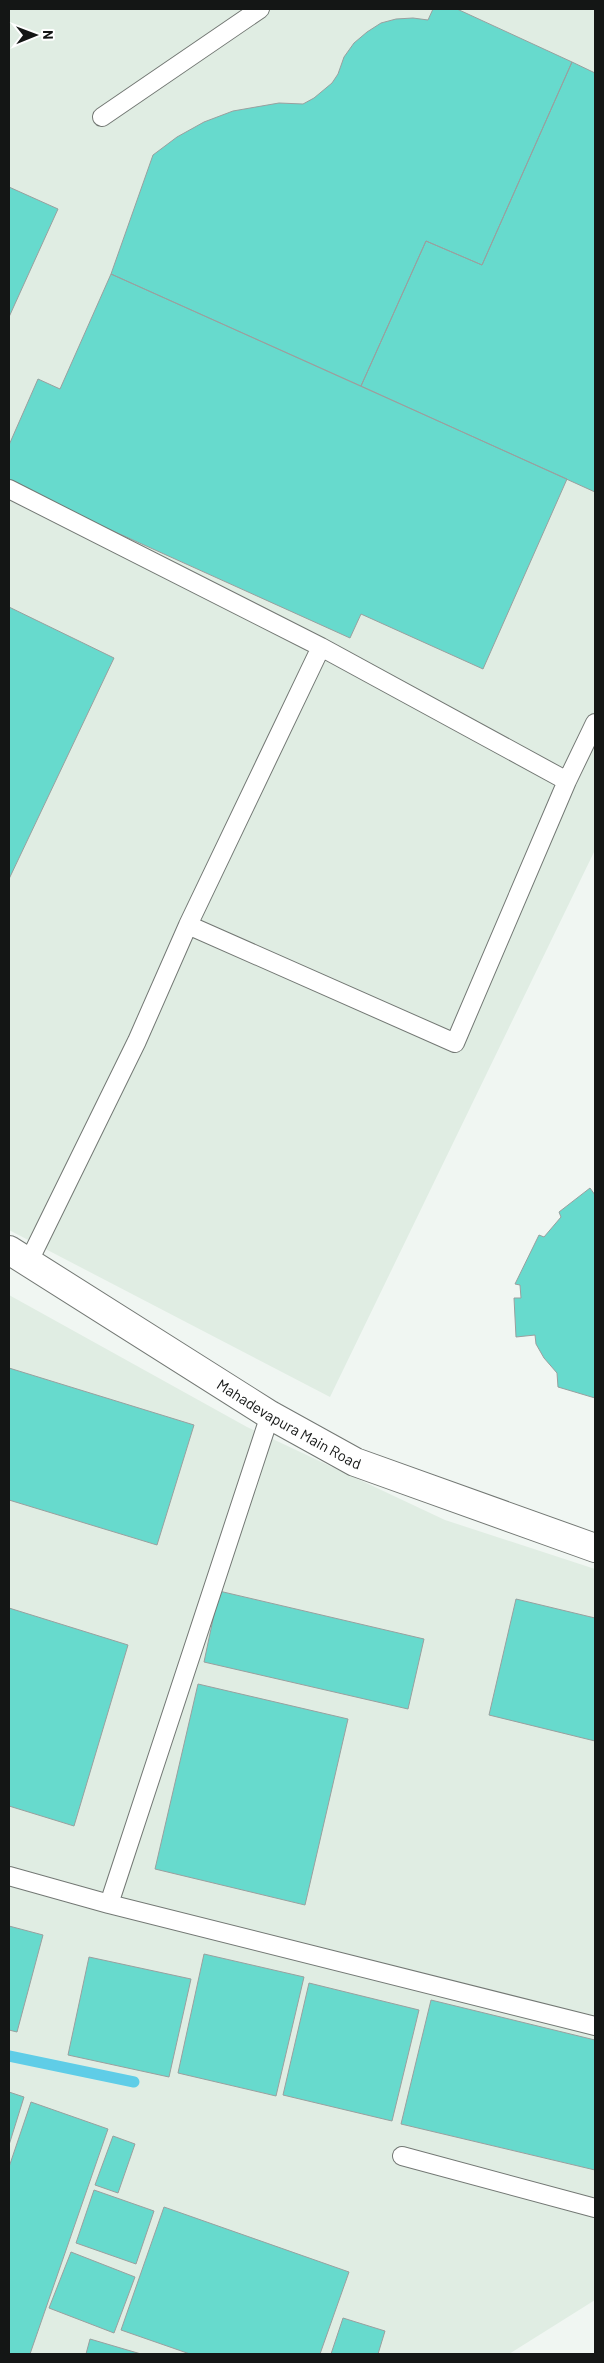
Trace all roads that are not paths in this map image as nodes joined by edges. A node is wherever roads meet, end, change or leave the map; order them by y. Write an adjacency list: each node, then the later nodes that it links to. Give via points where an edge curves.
1 (260, 9): 2 (lane)
2 (102, 117)
3 (9, 489): 4 (lane)
4 (321, 648): 6 (lane); 7 (lane)
5 (595, 723): 6 (lane)
6 (568, 781): 7 (lane, via 455,1043)
7 (188, 925): 8 (lane, via 137,1041)
8 (19, 1256): 9 (street, Mahadevapura Main Road)
9 (270, 1415): 10 (street, Mahadevapura Main Road, via 355,1462); 12 (lane)
10 (595, 1548)
11 (9, 1876): 12 (lane)
12 (109, 1904): 13 (lane)
13 (595, 2026)
14 (402, 2156): 15 (lane)
15 (595, 2208)

